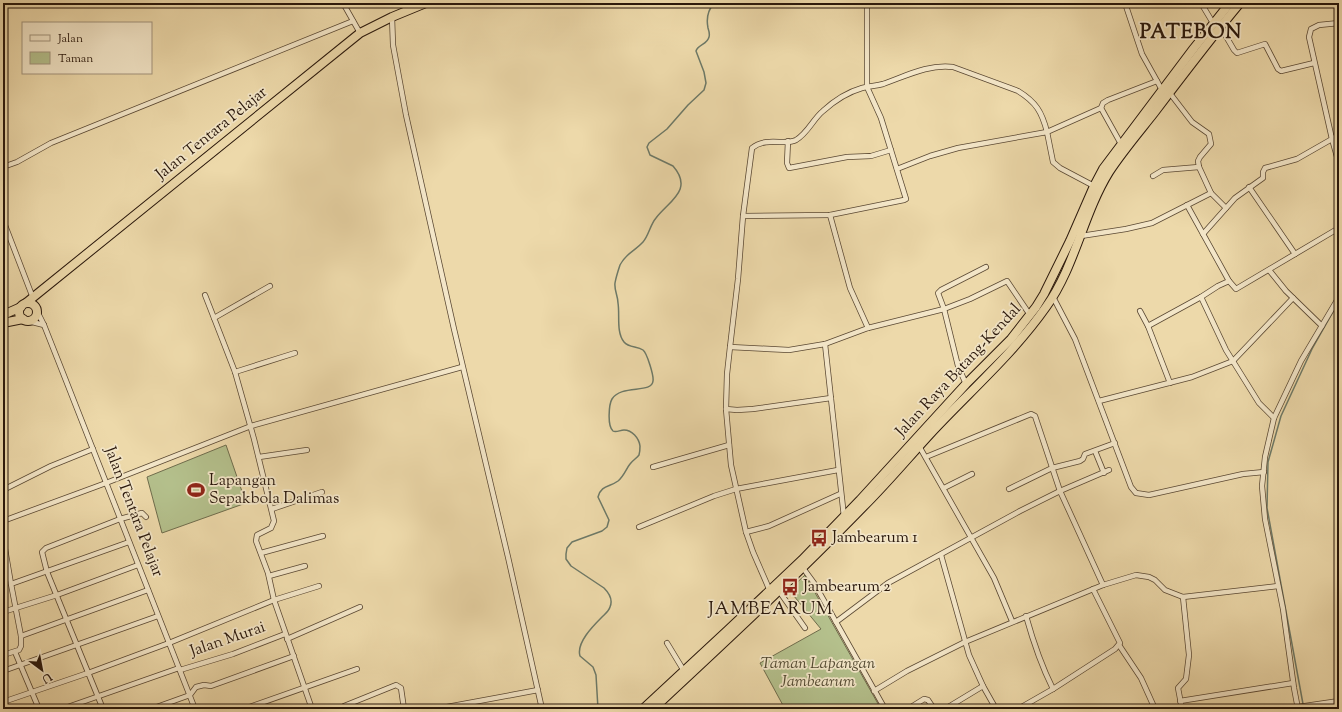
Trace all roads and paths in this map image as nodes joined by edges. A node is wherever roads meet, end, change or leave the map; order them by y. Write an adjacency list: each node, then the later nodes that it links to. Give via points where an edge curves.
1 (343, 3): 10 (street)
2 (426, 3): 8 (highway, Jalan Tentara Pelajar)
3 (867, 3): 16 (street)
4 (1125, 3): 15 (street, via 1142,54)
5 (1201, 3): 12 (street)
6 (1230, 3): 12 (highway, Jalan Raya Batang-Kendal)
7 (1240, 3): 12 (highway, Jalan Raya Batang-Kendal)
8 (410, 6): 9 (highway, Jalan Tentara Pelajar)
9 (392, 17): 13 (highway, Jalan Tentara Pelajar); 70 (street, via 393,45 406,115)
10 (353, 21): 13 (street); 27 (street, via 51,143)
11 (1339, 23): 14 (street, via 1319,25 1311,29 1309,36)
12 (1217, 25): 14 (street, via 1237,53 1265,44 1281,71); 17 (highway, Jalan Raya Batang-Kendal)
13 (360, 33): 46 (highway, Jalan Tentara Pelajar, via 84,255)
14 (1314, 63): 21 (street)
15 (1157, 81): 17 (street); 18 (street, via 1108,100)
16 (867, 87): 19 (street, via 878,86 928,68 953,67 1026,96 1042,115); 22 (street, via 837,100 822,111 796,140); 24 (street, via 881,118)
17 (1165, 91): 23 (highway, Jalan Raya Batang-Kendal); 26 (street, via 1192,122 1208,134 1211,144 1200,157); 40 (highway, Jalan Raya Batang-Kendal, via 1109,172 1092,205)
18 (1101, 108): 19 (street); 23 (street)
19 (1047, 132): 28 (street, via 958,148); 30 (street, via 1053,162)
20 (1339, 135): 21 (street)
21 (1332, 139): 25 (street); 31 (street, via 1297,159 1265,168 1262,172 1263,178)
22 (788, 141): 24 (street, via 789,168 846,157 871,156); 36 (street, via 760,143 752,148)
23 (1121, 144): 30 (highway, Jalan Raya Batang-Kendal)
24 (891, 150): 28 (street)
25 (1339, 164)
26 (1199, 167): 29 (street, via 1163,170); 32 (street)
27 (3, 168)
28 (897, 169): 35 (street, via 906,197 904,200)
29 (1153, 176)
30 (1094, 186): 58 (highway, Jalan Raya Batang-Kendal, via 1051,281)
31 (1250, 187): 34 (street); 41 (street)
32 (1211, 193): 33 (street); 34 (street)
33 (1187, 205): 39 (street); 40 (street, via 1152,223)
34 (1226, 208): 39 (street)
35 (830, 215): 36 (street); 65 (street, via 850,288)
36 (743, 216): 67 (street)
37 (3, 220): 51 (street)
38 (1339, 228): 41 (street)
39 (1203, 234): 44 (street)
40 (1081, 236): 48 (highway, Jalan Raya Batang-Kendal)
41 (1295, 254): 43 (street)
42 (986, 267): 55 (street, via 939,292 938,296)
43 (1269, 270): 44 (street, via 1236,289); 52 (street)
44 (1229, 281): 49 (street)
45 (270, 286): 59 (street)
46 (42, 292): 51 (highway, Jalan Tentara Pelajar); 54 (highway)
47 (205, 294): 59 (street)
48 (1053, 297): 75 (street, via 1075,339); 81 (highway, Jalan Raya Batang-Kendal, via 1017,343)
49 (1201, 297): 63 (street); 69 (street)
50 (1339, 297): 64 (street)
51 (33, 298): 53 (highway, Jalan Tentara Pelajar)
52 (1293, 298): 64 (street); 69 (street)
53 (23, 305): 54 (highway, via 31,304); 57 (highway, Jalan Tentara Pelajar); 60 (highway, via 19,312)
54 (36, 309): 60 (highway, via 36,316); 62 (street, Jalan Tentara Pelajar)
55 (944, 309): 58 (street, via 970,300 1007,281); 65 (street); 73 (street, via 958,366)
56 (1140, 311): 63 (street)
57 (3, 315)
58 (1030, 315): 73 (highway, Jalan Raya Batang-Kendal, via 1011,339)
59 (214, 318): 71 (street)
60 (26, 320): 61 (highway); 62 (street)
61 (3, 323)
62 (44, 325): 82 (street, Jalan Tentara Pelajar)
63 (1148, 326): 72 (street)
64 (1322, 326): 77 (street)
65 (868, 328): 66 (street)
66 (825, 344): 67 (street, via 789,350); 74 (street)
67 (730, 346): 76 (street)
68 (295, 353): 71 (street)
69 (1233, 361): 72 (street); 77 (street, via 1259,403)
70 (462, 366): 78 (street); 164 (street)
71 (235, 372): 78 (street)
72 (1170, 383): 75 (street)
73 (966, 384): 87 (highway, Jalan Raya Batang-Kendal)
74 (831, 398): 76 (street, via 753,409); 90 (street)
75 (1099, 401): 79 (street)
76 (726, 409): 80 (street)
77 (1274, 418): 92 (street)
78 (250, 426): 85 (street); 95 (street)
79 (1114, 443): 84 (street); 92 (street, via 1131,487 1136,493 1143,495)
80 (729, 445): 88 (street); 97 (street)
81 (919, 446): 86 (street); 87 (highway, Jalan Raya Batang-Kendal)
82 (93, 449): 95 (street, Jalan Tentara Pelajar); 99 (street)
83 (307, 450): 85 (street)
84 (1095, 451): 89 (street, via 1085,454 1080,461); 93 (street)
85 (259, 457): 103 (street)
86 (926, 457): 89 (street, via 1031,414 1035,416); 96 (street)
87 (903, 458): 104 (highway, Jalan Raya Batang-Kendal); 119 (highway, Jalan Raya Batang-Kendal, via 866,505)
88 (653, 467)
89 (1052, 468): 98 (street); 100 (street)
90 (838, 470): 97 (street); 102 (street)
91 (1109, 470): 93 (street)
92 (1264, 472): 126 (street, via 1262,486 1265,519)
93 (1104, 473): 100 (street)
94 (972, 474): 96 (street)
95 (106, 483): 106 (street, Jalan Tentara Pelajar); 107 (street)
96 (944, 488): 112 (street)
97 (736, 489): 108 (street); 109 (street)
98 (1009, 489)
99 (3, 490)
100 (1060, 491): 112 (street); 124 (street)
101 (322, 492): 103 (street)
102 (840, 494): 104 (street); 109 (street, via 769,526)
103 (272, 509): 115 (street, via 274,524 260,532 256,538)
104 (844, 516): 129 (highway, Jalan Raya Batang-Kendal)
105 (146, 517): 106 (street, via 142,513)
106 (120, 519): 113 (street, Jalan Tentara Pelajar); 121 (street, via 46,548 42,552)
107 (3, 521)
108 (639, 528)
109 (746, 532): 129 (street)
110 (323, 536): 115 (street)
111 (3, 537): 114 (street)
112 (971, 538): 116 (street); 140 (street, via 994,578)
113 (129, 542): 117 (street, Jalan Tentara Pelajar); 121 (street)
114 (4, 546): 120 (street)
115 (261, 553): 122 (street)
116 (941, 555): 141 (street, via 888,583); 146 (street)
117 (138, 565): 128 (street, Jalan Tentara Pelajar); 131 (street)
118 (305, 566): 122 (street)
119 (803, 568): 130 (highway, Jalan Raya Batang-Kendal); 141 (street, via 814,582)
120 (6, 569): 123 (street)
121 (47, 572): 123 (street); 131 (street)
122 (269, 576): 133 (street)
123 (10, 584): 135 (street)
124 (1102, 584): 127 (street); 132 (street, via 1136,575 1149,577 1165,590)
125 (319, 586): 133 (street)
126 (1278, 586): 132 (street); 160 (street)
127 (1092, 589): 138 (street); 150 (street, via 1120,641)
128 (148, 590): 137 (street, Jalan Tentara Pelajar); 139 (street)
129 (770, 591): 158 (highway, Jalan Raya Batang-Kendal)
130 (779, 591): 142 (street); 186 (highway, Jalan Raya Batang-Kendal)
131 (57, 595): 135 (street); 139 (street)
132 (1183, 597): 169 (street, via 1189,655 1186,679 1178,688)
133 (274, 600): 143 (street); 147 (street)
134 (360, 607): 145 (street)
135 (16, 608): 136 (street); 144 (street)
136 (3, 612)
137 (158, 616): 147 (street, Jalan Tentara Pelajar); 149 (street)
138 (1026, 616): 140 (street); 163 (street, via 1033,643)
139 (67, 619): 144 (street); 149 (street)
140 (1012, 621): 146 (street)
141 (836, 622): 165 (street)
142 (806, 628)
143 (285, 634): 145 (street); 155 (street, Jalan Murai, via 233,654)
144 (21, 636): 151 (street, via 21,646)
145 (287, 639): 153 (street)
146 (965, 642): 161 (street); 165 (street)
147 (169, 643): 155 (street, Jalan Tentara Pelajar); 159 (street)
148 (667, 643): 158 (street)
149 (77, 645): 154 (street); 159 (street)
150 (1119, 645): 163 (street); 193 (street, via 1141,678)
151 (15, 652): 152 (street); 154 (street)
152 (3, 655)
153 (294, 656): 162 (street); 167 (street, via 211,686 196,687)
154 (21, 665): 157 (street); 166 (street)
155 (180, 669): 167 (street, Jalan Tentara Pelajar); 168 (street, Jalan Murai)
156 (357, 669): 162 (street)
157 (3, 671)
158 (684, 671): 185 (highway, Jalan Raya Batang-Kendal)
159 (88, 673): 166 (street); 168 (street)
160 (1293, 683): 169 (street); 173 (street)
161 (983, 686): 190 (street); 191 (street)
162 (304, 688): 179 (street); 180 (street)
163 (1053, 689): 192 (street)
164 (538, 690): 172 (street); 184 (street)
165 (874, 691): 187 (street)
166 (31, 692): 171 (street); 174 (street)
167 (190, 695): 177 (street); 178 (street, Jalan Tentara Pelajar)
168 (98, 697): 175 (street, Jalan Murai); 176 (street)
169 (1180, 701): 194 (street)
170 (1339, 701): 173 (street)
171 (3, 702)
172 (463, 706): 183 (street)
173 (1300, 707)
174 (39, 709)
175 (62, 709)
176 (103, 709)
177 (151, 709)
178 (195, 709)
179 (244, 709)
180 (312, 709)
181 (342, 709): 182 (street, via 396,685 401,688)
182 (404, 709)
183 (436, 709)
184 (542, 709)
185 (643, 709)
186 (653, 709)
187 (885, 709)
188 (908, 709): 189 (street, via 926,699)
189 (934, 709)
190 (945, 709)
191 (996, 709)
192 (1018, 709)
193 (1155, 709)
194 (1182, 709)

